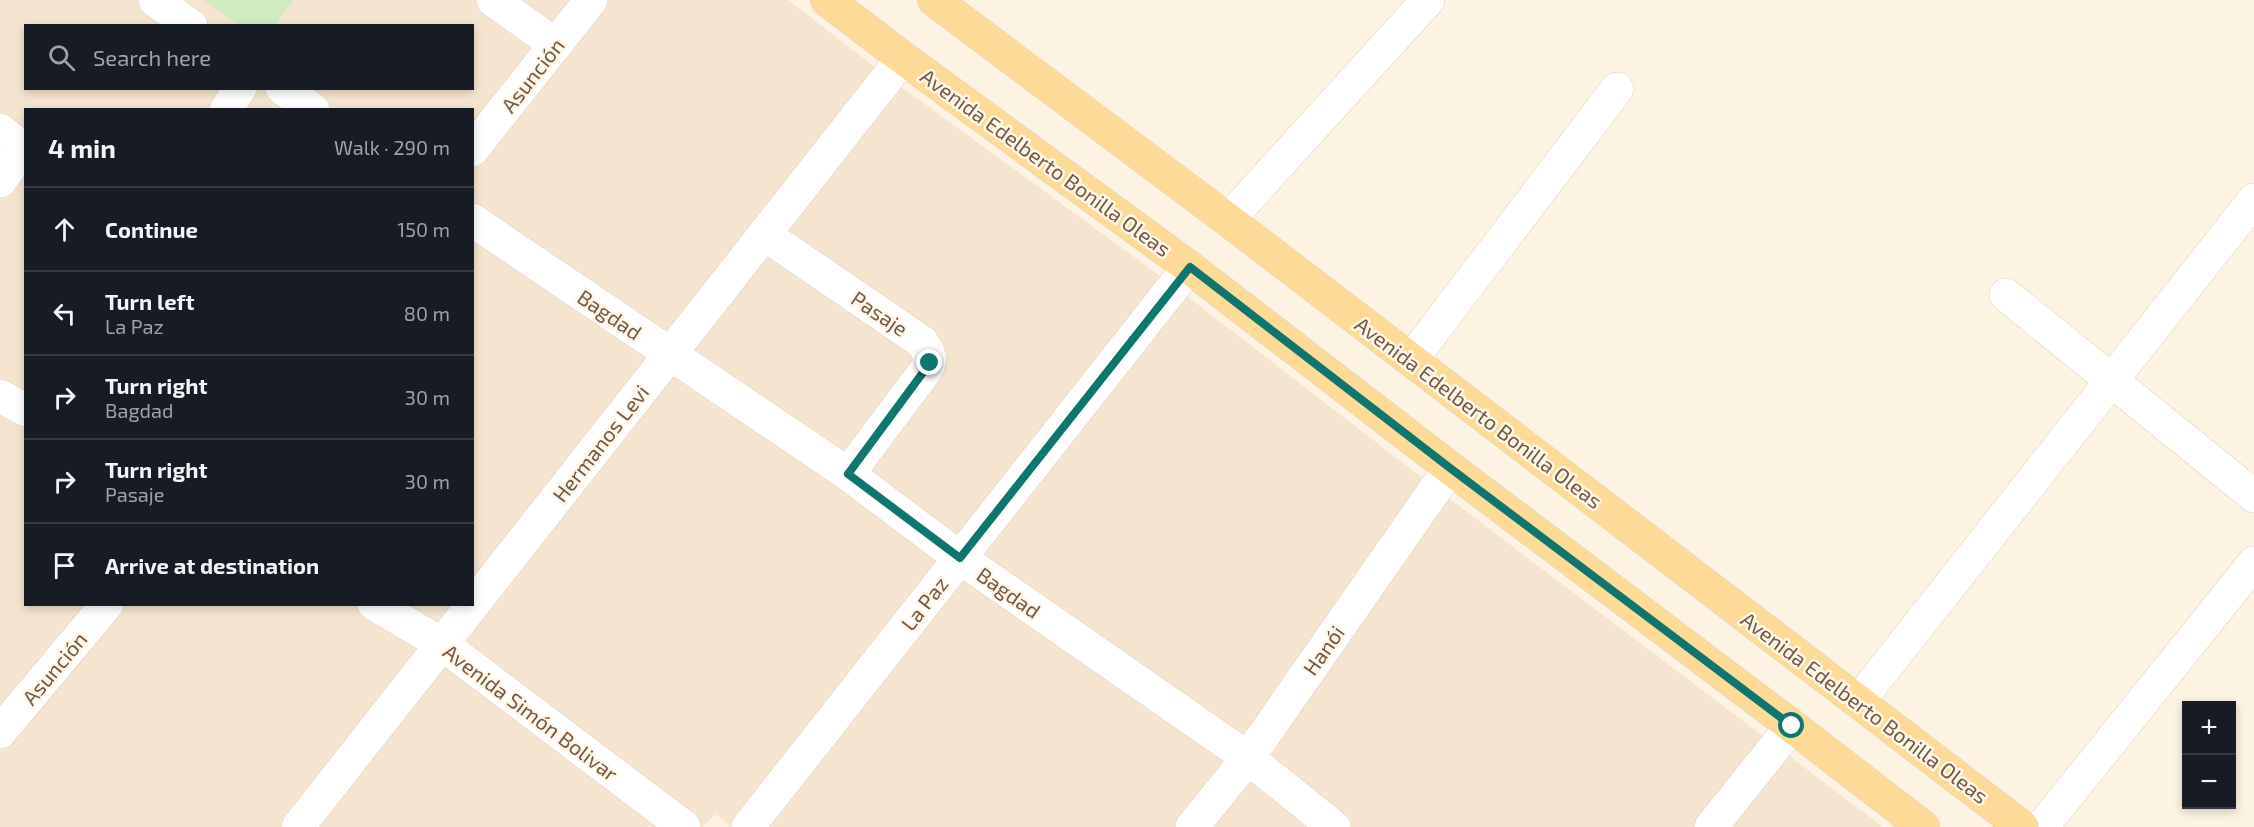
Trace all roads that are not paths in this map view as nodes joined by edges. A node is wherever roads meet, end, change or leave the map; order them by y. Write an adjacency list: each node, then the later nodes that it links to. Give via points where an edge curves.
1 (155, 0): 7 (street)
2 (493, 0): 8 (street)
3 (591, 0): 8 (street, Asunción)
4 (827, 0): 9 (main road, Avenida Edelberto Bonilla Oleas)
5 (934, 0): 19 (main road, Avenida Edelberto Bonilla Oleas)
6 (1428, 0): 19 (street)
7 (188, 24)
8 (556, 45): 16 (street, Asunción)
9 (903, 58): 21 (street, Hermanos Levi); 22 (main road, Avenida Edelberto Bonilla Oleas)
10 (1617, 89): 25 (street)
11 (239, 90): 13 (street)
12 (285, 90): 14 (street)
13 (227, 108)
14 (310, 108)
15 (16, 143): 17 (street)
16 (474, 148)
17 (0, 181)
18 (2254, 200): 26 (street)
19 (1228, 220): 25 (main road, Avenida Edelberto Bonilla Oleas)
20 (474, 221): 24 (street, Bagdad)
21 (764, 234): 24 (street, Hermanos Levi); 30 (street, Pasaje, via 922,342 930,354 926,370)
22 (1190, 267): 29 (main road, Avenida Edelberto Bonilla Oleas); 32 (street, La Paz)
23 (2006, 295): 26 (street)
24 (669, 355): 30 (street, Bagdad); 34 (street, Hermanos Levi)
25 (1411, 360): 39 (main road, Avenida Edelberto Bonilla Oleas)
26 (2111, 380): 31 (street); 39 (street)
27 (0, 396): 28 (street)
28 (24, 409)
29 (1450, 468): 40 (main road, Avenida Edelberto Bonilla Oleas); 42 (street, Hanói)
30 (848, 474): 32 (street, Bagdad)
31 (2254, 496)
32 (960, 558): 42 (street, Bagdad); 45 (street, La Paz)
33 (2254, 563): 51 (street)
34 (474, 603)
35 (105, 606): 41 (street, Asunción)
36 (377, 606): 38 (street, Avenida Simón Bolivar)
37 (472, 606): 38 (street, Hermanos Levi)
38 (442, 644): 43 (street, Hermanos Levi); 44 (street, Avenida Simón Bolivar)
39 (1858, 702): 50 (main road, Avenida Edelberto Bonilla Oleas)
40 (1792, 726): 48 (street); 49 (main road, Avenida Edelberto Bonilla Oleas)
41 (0, 732)
42 (1248, 758): 46 (street, Hanói); 47 (street, Bagdad)
43 (298, 827)
44 (684, 827)
45 (748, 827)
46 (1192, 827)
47 (1334, 827)
48 (1711, 827)
49 (1923, 827)
50 (2022, 827)
51 (2042, 827)

